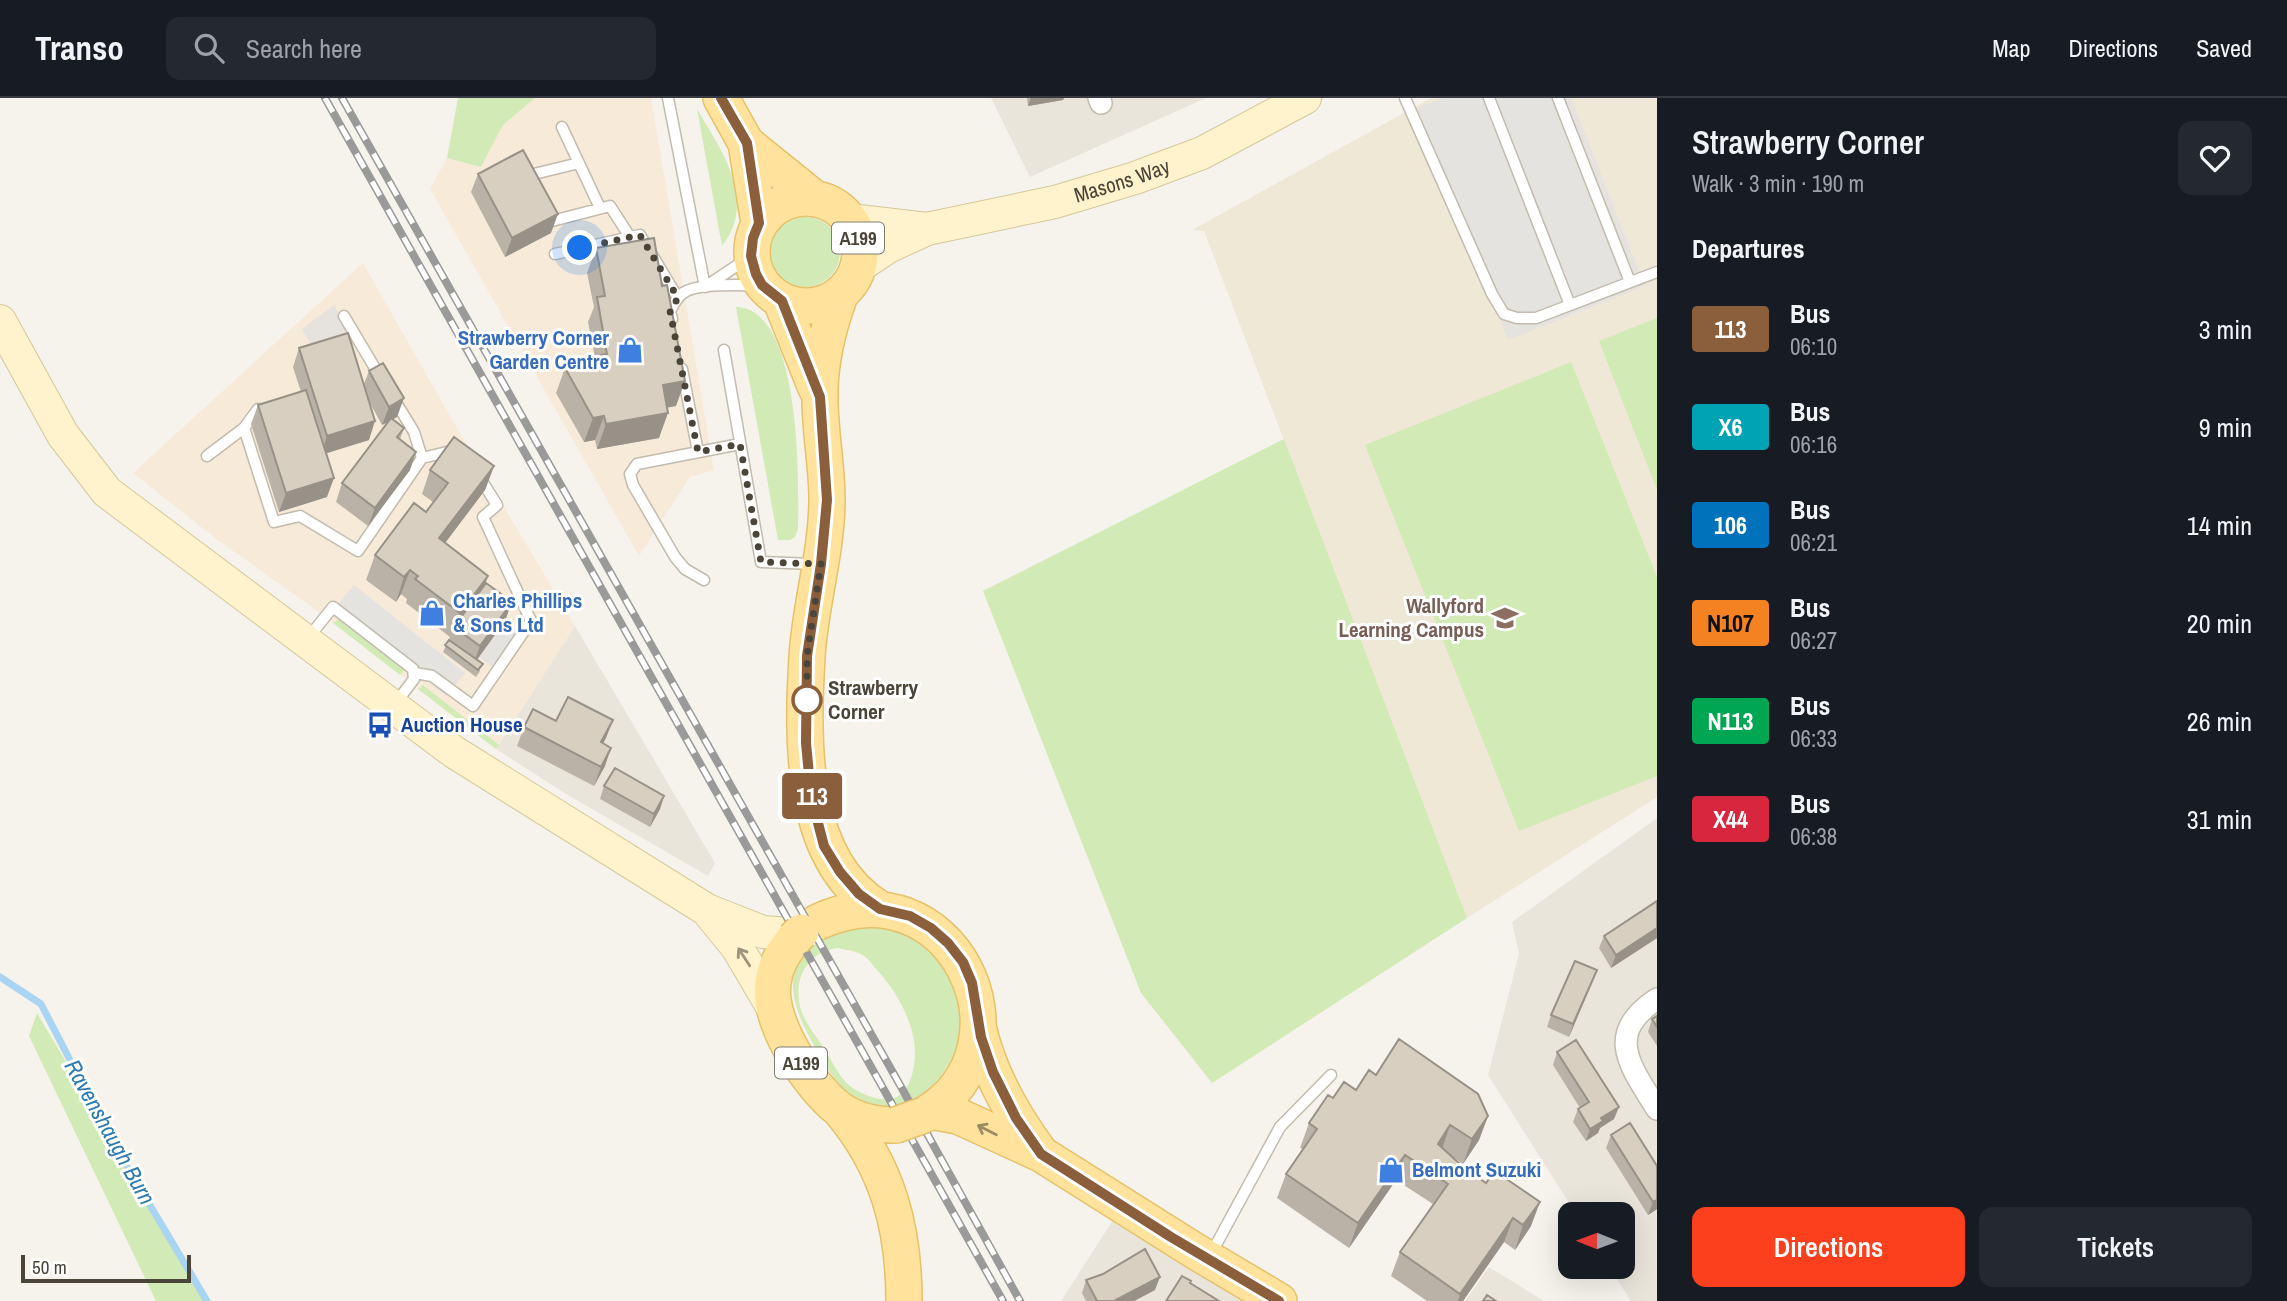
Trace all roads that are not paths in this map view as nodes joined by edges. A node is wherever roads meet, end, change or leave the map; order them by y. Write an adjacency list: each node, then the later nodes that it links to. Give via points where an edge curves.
1 (668, 98): 22 (lane)
2 (721, 98): 8 (main road, A199)
3 (1305, 98): 15 (main road, Masons Way, via 1202,153 1135,178 1055,202)
4 (1405, 98): 25 (lane, via 1504,314 1536,318)
5 (1489, 98): 25 (lane)
6 (1558, 98): 21 (lane)
7 (562, 128): 9 (lane)
8 (747, 143): 11 (main road, A199); 18 (main road, A199)
9 (579, 163): 10 (lane); 12 (lane)
10 (534, 174)
11 (814, 198): 14 (main road, A199, via 836,206); 18 (main road, A199, via 780,204)
12 (600, 208): 13 (lane); 16 (lane, via 610,206)
13 (552, 220)
14 (850, 220): 15 (main road, Masons Way); 19 (main road, A199, via 859,238)
15 (927, 229): 19 (main road, Masons Way)
16 (630, 237): 17 (lane); 24 (lane, via 640,235)
17 (555, 254)
18 (763, 266): 22 (lane); 22 (lane); 23 (main road, via 807,306); 31 (main road, A199)
19 (858, 267): 23 (main road, A199)
20 (1657, 272): 21 (lane)
21 (1630, 282): 25 (lane)
22 (705, 287): 24 (lane, via 685,291)
23 (840, 295): 31 (main road, A199, via 827,332)
24 (678, 298): 28 (lane, via 670,311)
25 (1570, 305)
26 (344, 316): 37 (lane, via 414,432)
27 (0, 321): 42 (main road, via 63,435 107,492)
28 (675, 336)
29 (724, 350): 34 (lane)
30 (680, 361): 35 (lane)
31 (820, 397): 40 (main road, A199, via 827,500)
32 (258, 408): 33 (lane)
33 (244, 428): 36 (lane); 37 (lane, via 274,522 300,516 358,551)
34 (740, 444): 35 (lane); 40 (lane, via 761,562)
35 (698, 452): 41 (lane, via 637,464 630,474 675,557)
36 (207, 456)
37 (422, 458): 38 (lane, via 461,449)
38 (468, 460)
39 (476, 471): 43 (lane, via 497,505 483,517 531,621 473,706 432,676)
40 (821, 564): 45 (main road, A199, via 807,656 806,743)
41 (704, 580)
42 (306, 641): 43 (lane, via 333,607); 44 (main road)
43 (415, 673): 44 (lane)
44 (393, 706): 47 (main road, via 454,752)
45 (824, 846): 46 (main road, A199, via 851,886); 48 (main road, A199, via 822,901)
46 (880, 909): 48 (main road, A199, via 850,911); 51 (main road, A199, via 910,916 948,943 972,983)
47 (707, 910): 48 (main road, via 763,932); 50 (main road, one-way to 47, via 737,947)
48 (804, 929): 50 (main road, A199, via 776,967)
49 (1657, 999): 54 (street, via 1636,1015 1625,1045 1630,1065)
50 (774, 1010): 53 (main road, A199, via 793,1053)
51 (978, 1023): 55 (main road, A199, via 970,1061 959,1082); 56 (main road, via 999,1086)
52 (1331, 1074): 58 (lane, via 1280,1127)
53 (839, 1109): 55 (main road, A199, via 868,1123); 57 (main road, A199, via 863,1139)
54 (1657, 1109)
55 (912, 1121): 56 (main road, one-way to 55, via 958,1116); 57 (main road, A199, via 896,1153)
56 (1041, 1154): 58 (main road)
57 (894, 1207): 59 (main road, A199)
58 (1209, 1260): 60 (main road)
59 (904, 1301)
60 (1279, 1301)

